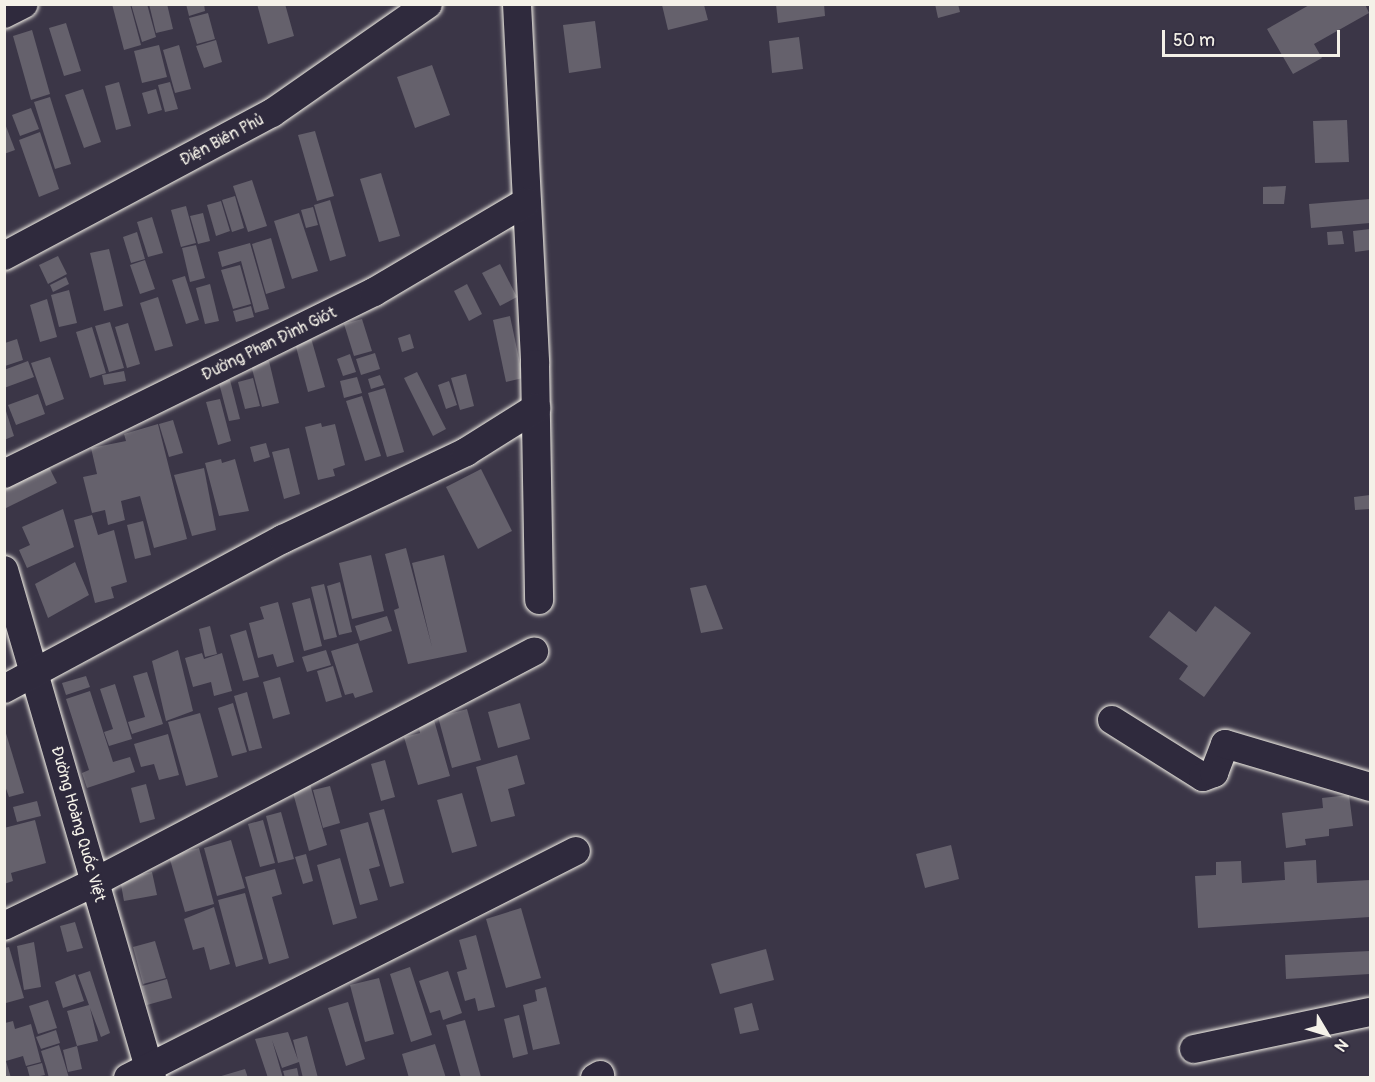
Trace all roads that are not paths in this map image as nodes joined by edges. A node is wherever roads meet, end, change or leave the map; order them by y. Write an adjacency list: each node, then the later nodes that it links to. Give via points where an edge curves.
1 (24, 4): 4 (street)
2 (428, 4): 6 (street, Điện Biên Phủ, via 272,113)
3 (517, 4): 5 (street)
4 (4, 14)
5 (526, 202): 7 (street); 8 (street, Đường Phan Đình Giót, via 374,292)
6 (4, 256)
7 (536, 408): 10 (street); 12 (street, via 456,457 284,539)
8 (4, 474)
9 (4, 570): 12 (street, Đường Hoàng Quốc Việt)
10 (539, 600)
11 (534, 652): 17 (street)
12 (35, 673): 13 (street); 17 (street, Đường Hoàng Quốc Việt)
13 (4, 689)
14 (1112, 720): 15 (street, via 1207,778 1214,772 1225,744)
15 (1371, 787)
16 (576, 851): 21 (street)
17 (95, 882): 18 (street); 21 (street, Đường Hoàng Quốc Việt)
18 (4, 926)
19 (1371, 1012): 20 (street)
20 (1194, 1049)
21 (143, 1074)

